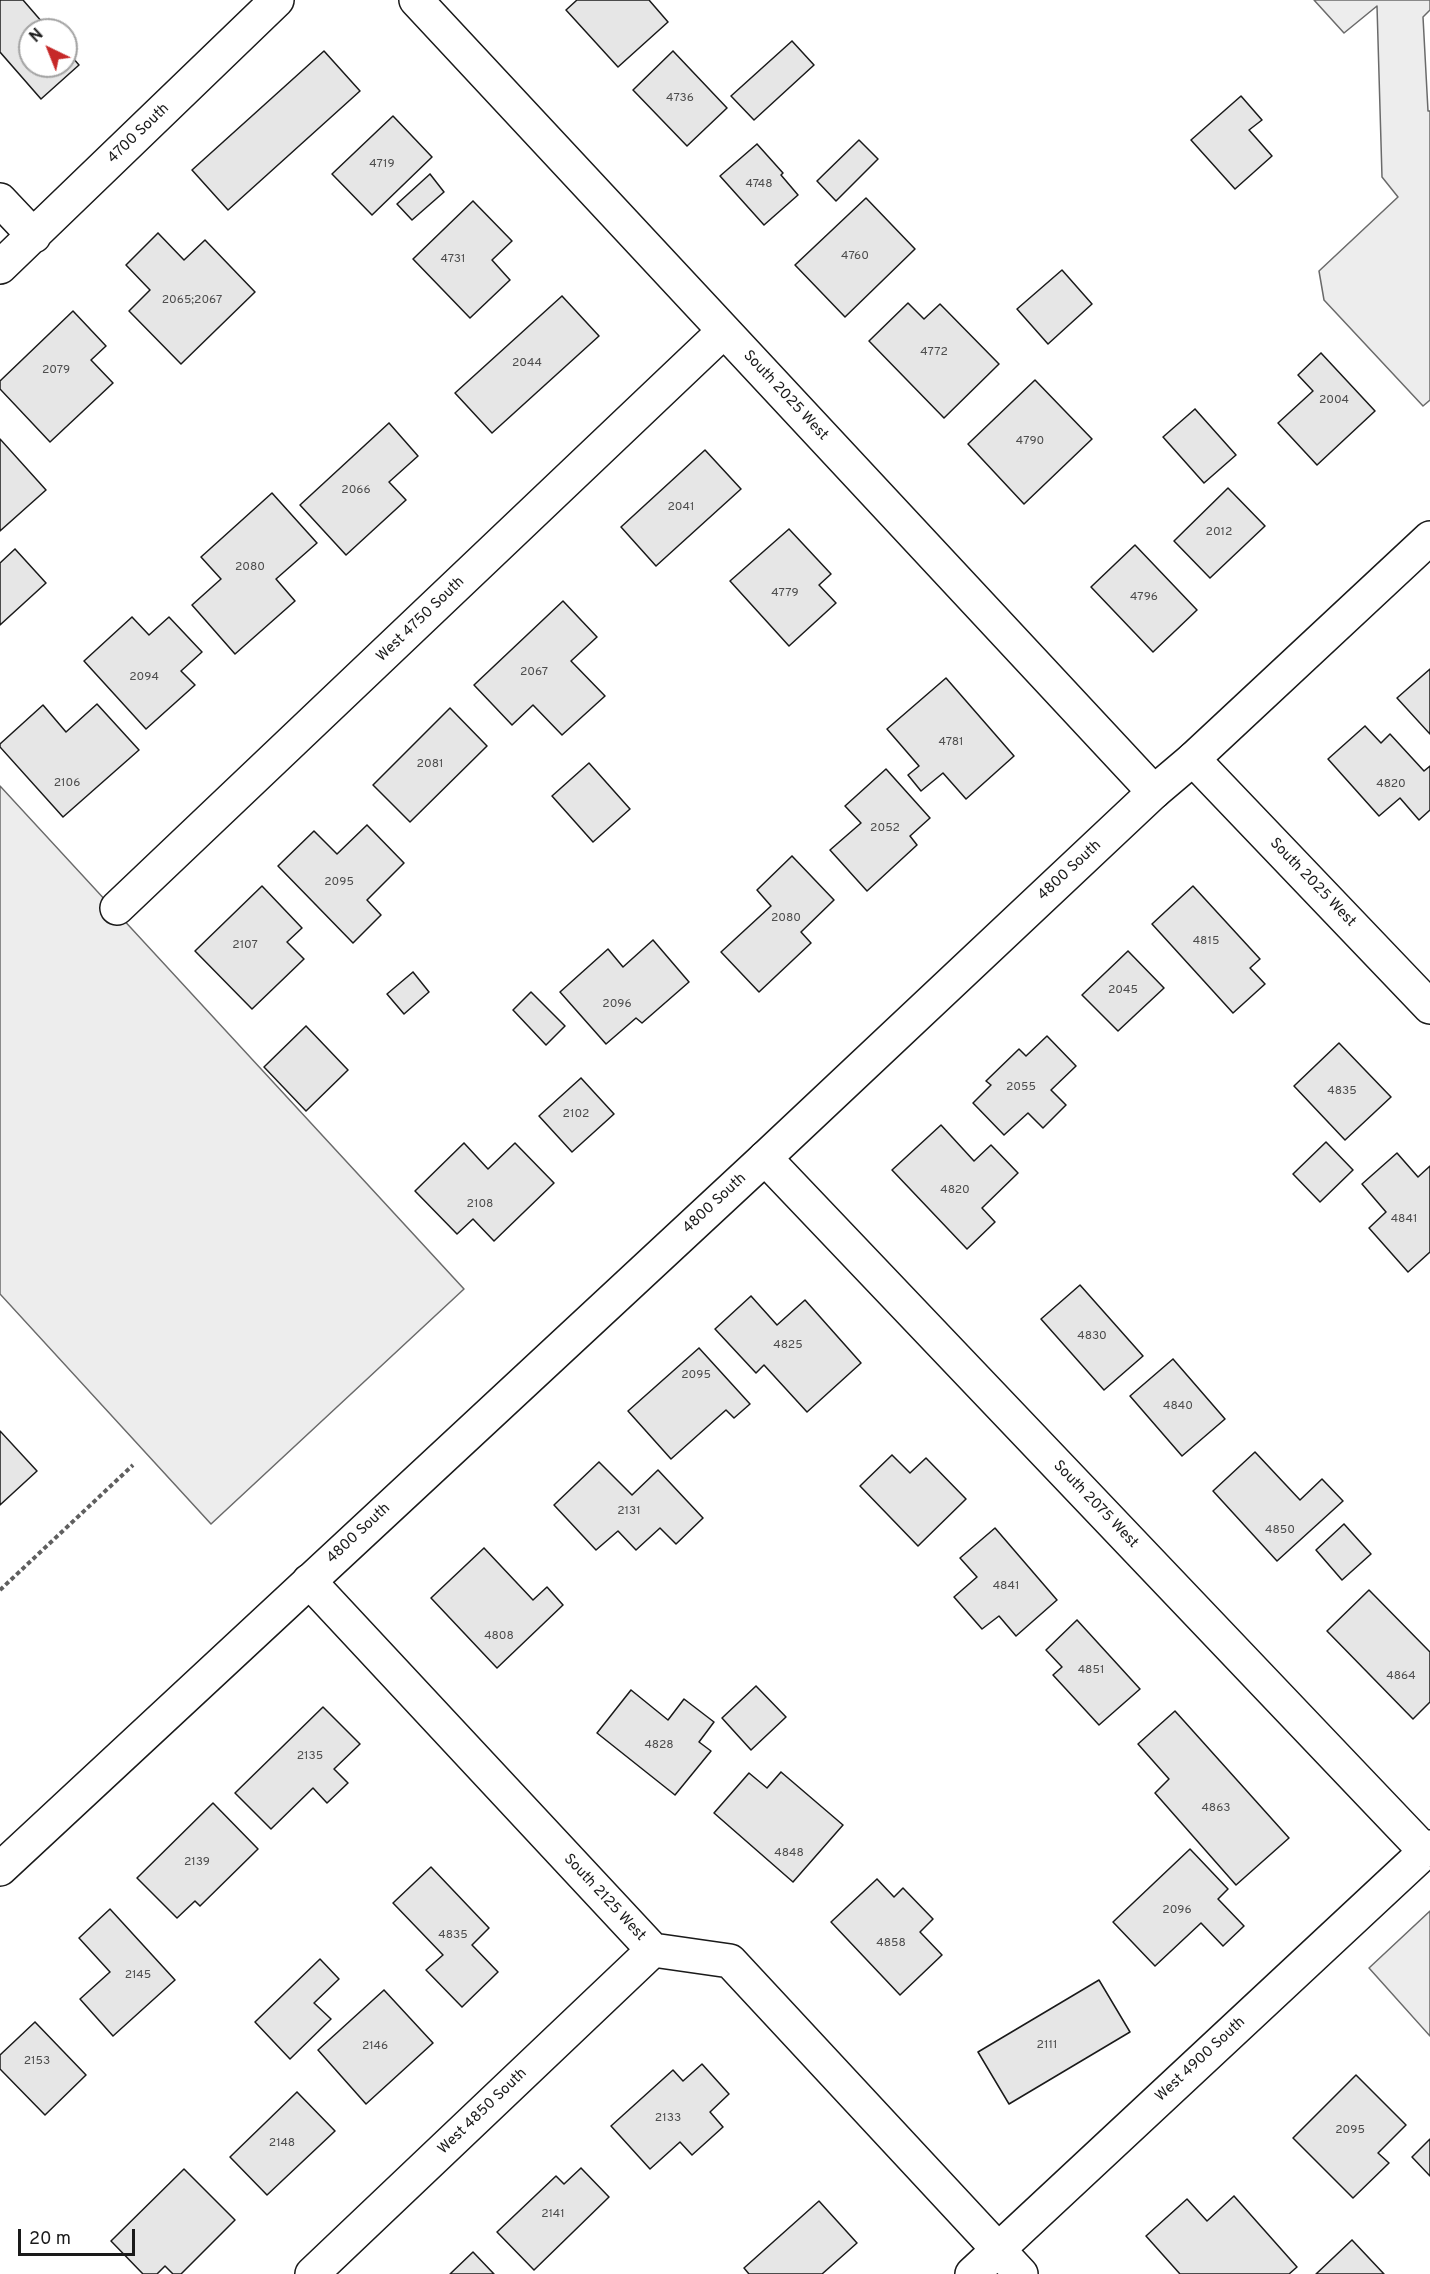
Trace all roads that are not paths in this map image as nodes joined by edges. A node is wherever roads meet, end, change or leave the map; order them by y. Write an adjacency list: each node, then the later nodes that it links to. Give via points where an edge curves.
1 (277, 0): 4 (street, 4700 South)
2 (416, 0): 6 (street, South 2025 West)
3 (0, 200): 4 (street)
4 (34, 236): 5 (street, 4700 South)
5 (0, 267)
6 (724, 331): 9 (street, South 2025 West); 10 (street, West 4750 South)
7 (1430, 538): 8 (street, 4800 South)
8 (1193, 759): 9 (street, 4800 South); 11 (street, South 2025 West)
9 (1154, 792): 12 (street, 4800 South)
10 (117, 908)
11 (1430, 1007)
12 (765, 1158): 13 (street, 4800 South); 14 (street, South 2075 West)
13 (309, 1581): 15 (street, 4800 South); 16 (street, South 2125 West)
14 (1428, 1849): 17 (street, West 4900 South)
15 (0, 1869)
16 (652, 1950): 17 (street, South 2125 West, via 730,1960); 18 (street, West 4850 South)
17 (998, 2249): 19 (street, West 4900 South); 20 (street, South 2125 West)
18 (312, 2274)
19 (972, 2274)
20 (1021, 2274)

